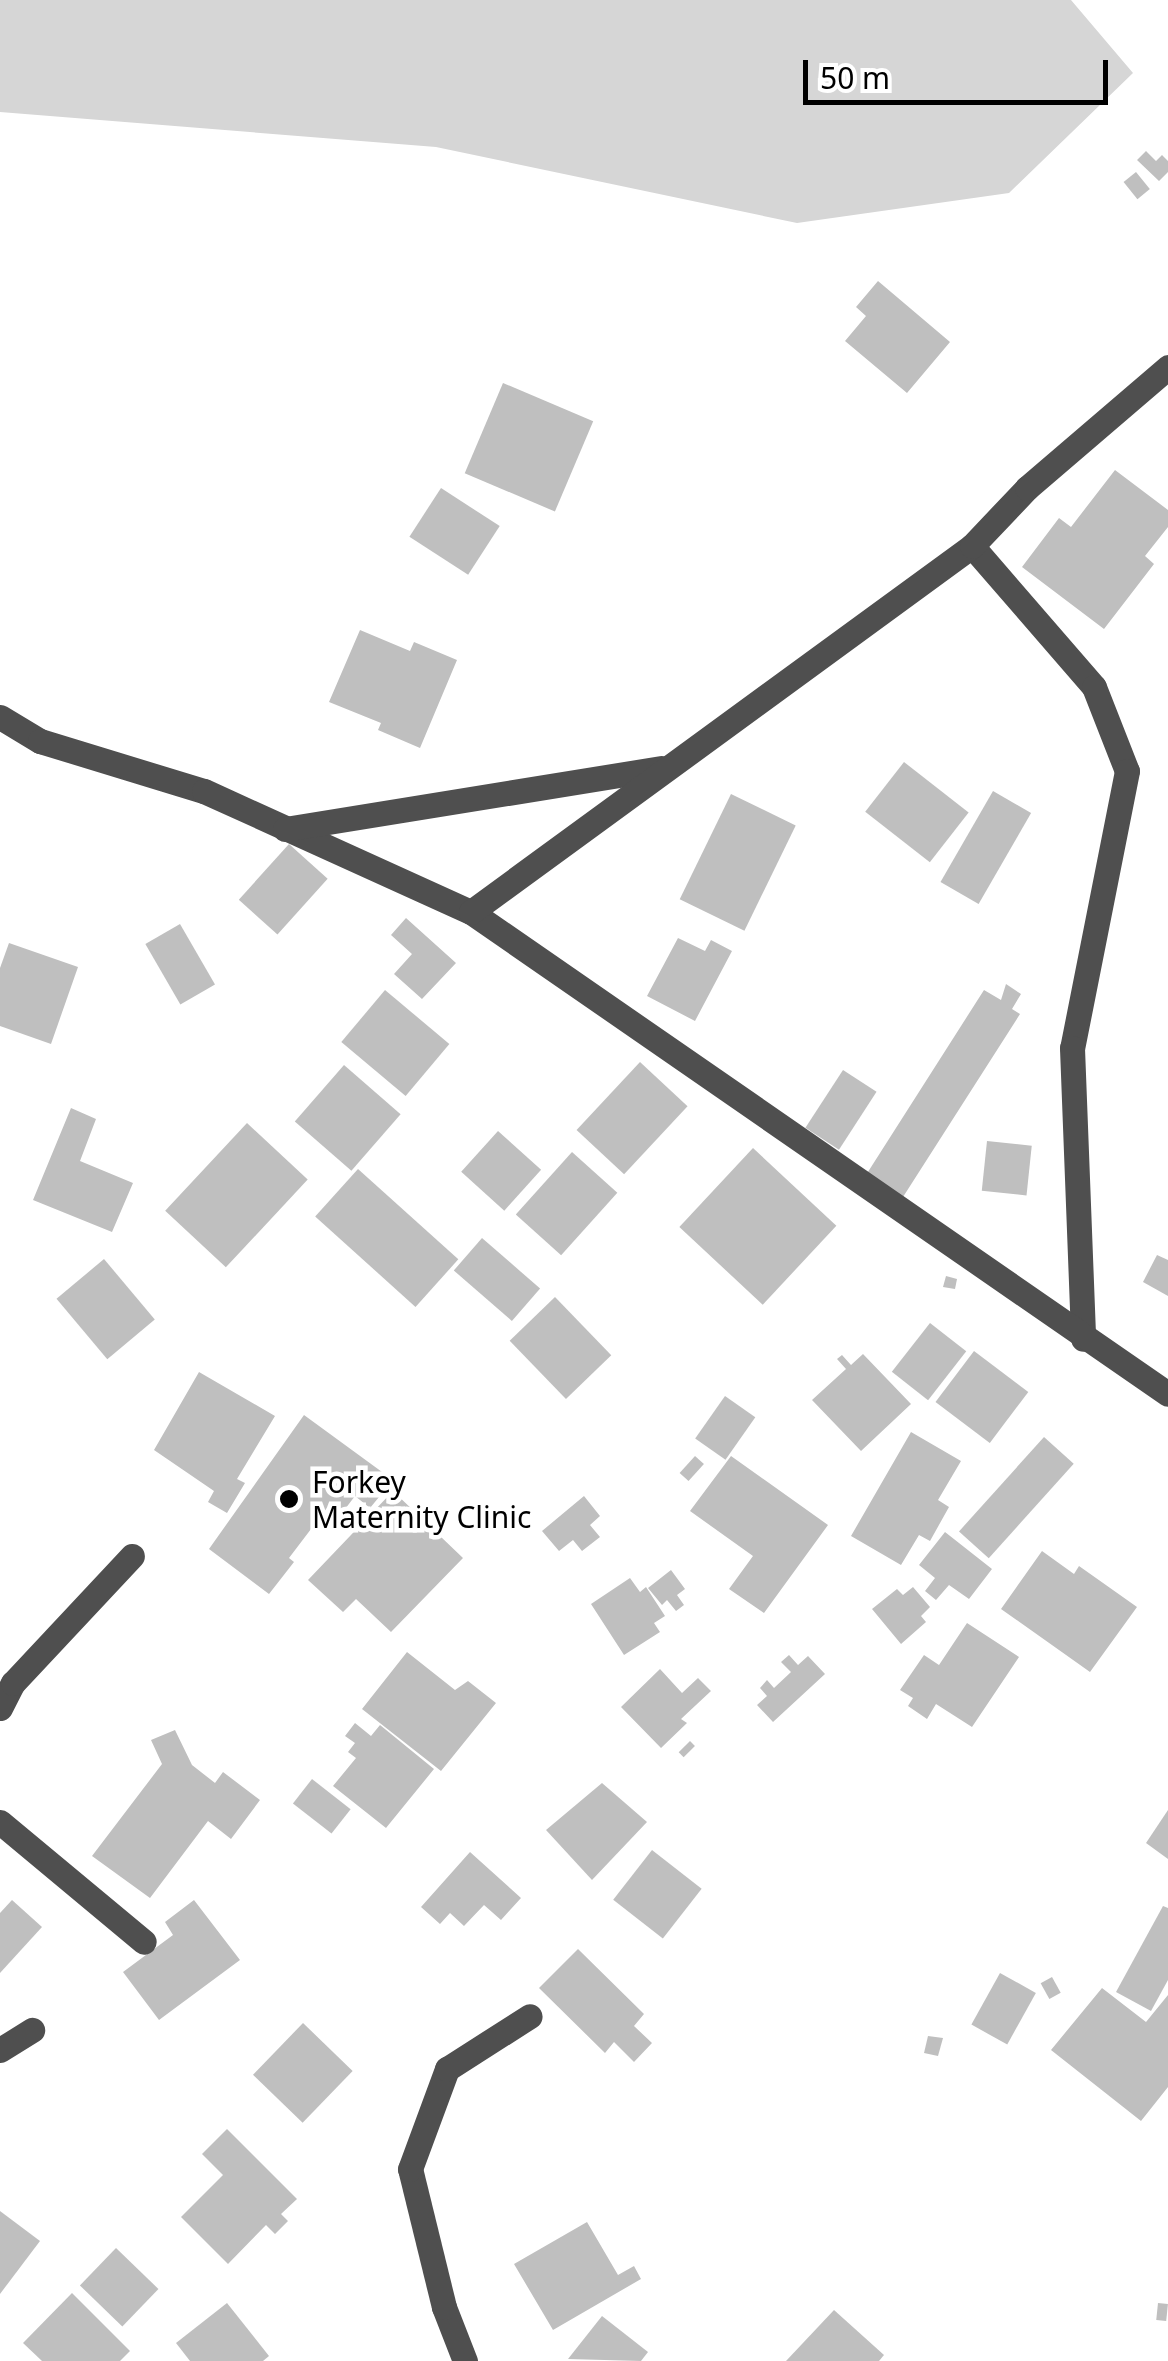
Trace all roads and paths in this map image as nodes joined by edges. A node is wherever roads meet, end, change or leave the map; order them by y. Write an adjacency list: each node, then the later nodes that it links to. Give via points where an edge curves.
1 (1168, 368): 2 (street, via 1027,488)
2 (972, 546): 4 (street); 7 (street, via 1094,687 1127,771 1072,1048)
3 (0, 717): 5 (street, via 40,741 204,792)
4 (668, 767): 5 (street); 6 (street)
5 (286, 828): 6 (street)
6 (471, 912): 7 (street)
7 (1083, 1339): 8 (street)
8 (1168, 1394)
9 (132, 1556): 10 (street, via 14,1683)
10 (0, 1708)
11 (0, 1822): 12 (street)
12 (144, 1942)
13 (530, 2016): 16 (street, via 447,2070 410,2168 444,2307)
14 (32, 2030): 15 (street)
15 (0, 2050)
16 (465, 2361)

